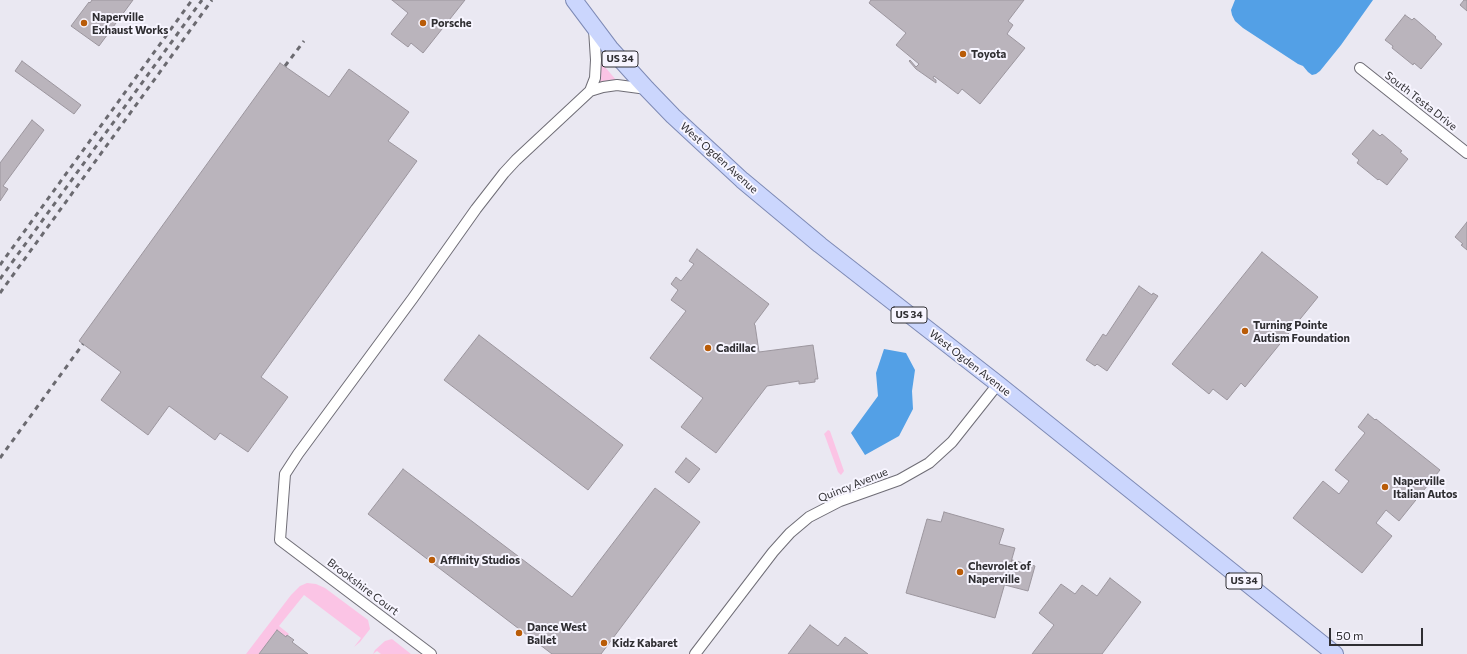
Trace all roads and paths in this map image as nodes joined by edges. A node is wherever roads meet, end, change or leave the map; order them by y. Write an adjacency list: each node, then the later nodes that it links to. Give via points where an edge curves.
1 (574, 0): 2 (main road, West Ogden Avenue / US 34)
2 (594, 27): 4 (main road, West Ogden Avenue / US 34); 5 (street, via 595,78)
3 (1360, 68): 6 (street, South Testa Drive)
4 (647, 89): 5 (street, via 617,85); 7 (main road, West Ogden Avenue / US 34, via 742,180 820,245)
5 (590, 91): 8 (street, Brookshire Court, via 504,173 285,474 280,540)
6 (1467, 153)
7 (998, 384): 9 (street, Quincy Avenue, via 952,442 929,463 899,480 840,501 809,517 790,533); 10 (main road, West Ogden Avenue / US 34)
8 (431, 654)
9 (695, 654)
10 (1335, 654)

